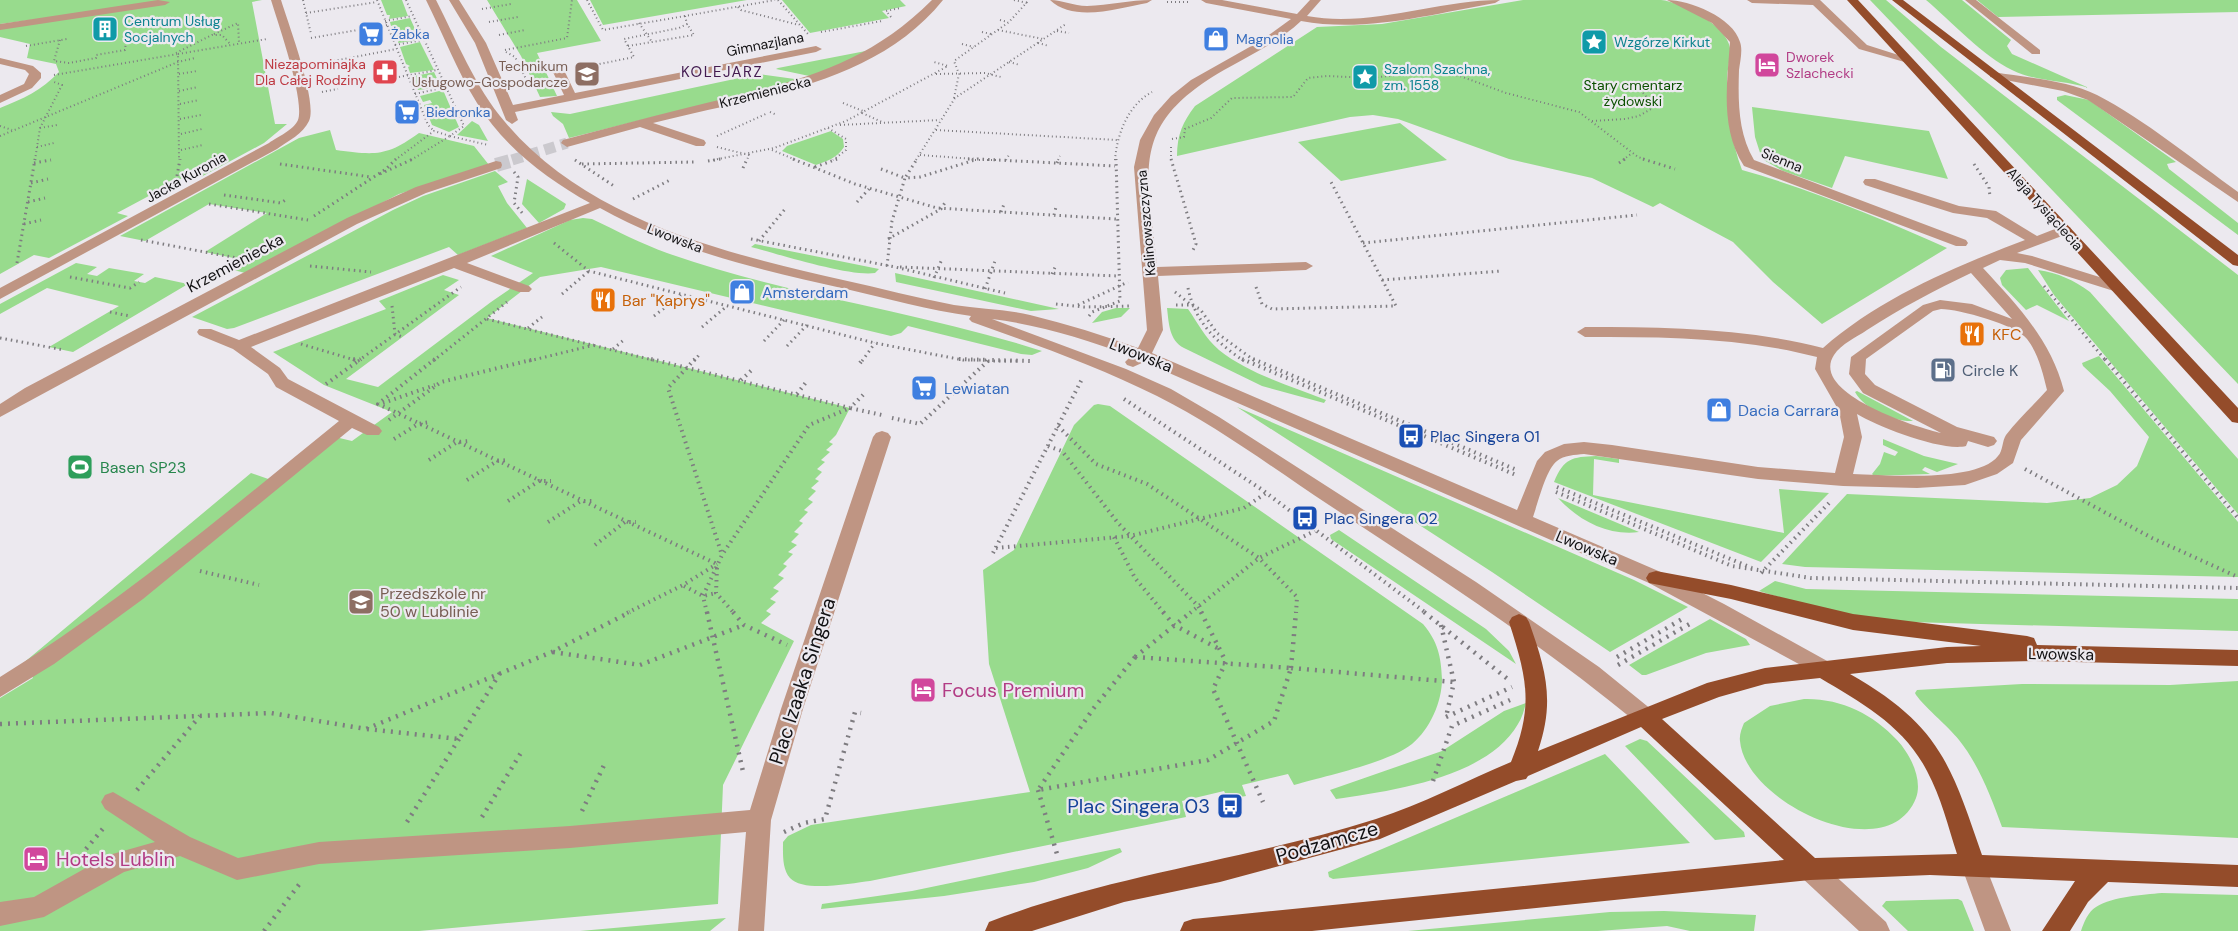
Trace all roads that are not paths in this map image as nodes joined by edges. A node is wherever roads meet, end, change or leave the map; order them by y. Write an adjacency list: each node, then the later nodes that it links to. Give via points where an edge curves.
1 (276, 0): 49 (street, Jacka Kuronia, via 305,109 304,120 292,133)
2 (431, 0): 33 (street, Lwowska, via 483,103)
3 (454, 0): 29 (street, Lwowska, via 494,71)
4 (938, 0): 30 (street, Krzemieniecka, via 924,18 899,38 813,80)
5 (1055, 0): 6 (street, via 1066,7 1085,9)
6 (1147, 0)
7 (1316, 0): 17 (street, Kalinowszczyzna)
8 (1495, 0): 17 (street, via 1376,20 1327,23)
9 (1672, 0): 40 (street, Sienna, via 1707,15 1735,42 1735,124 1740,151 1749,163)
10 (1752, 0): 15 (street)
11 (1852, 0): 21 (main road, Aleja Tysiąclecia)
12 (1898, 0): 24 (main road)
13 (1970, 0): 20 (street)
14 (1201, 1): 17 (street)
15 (1815, 1): 21 (street, via 1863,48)
16 (165, 2): 18 (street)
17 (1298, 19): 46 (street, Kalinowszczyzna, via 1186,89 1152,127 1143,146 1140,167)
18 (0, 27)
19 (816, 49): 26 (street, Gimnazjlana)
20 (2036, 52)
21 (1908, 60): 38 (main road, Aleja Tysiąclecia)
22 (0, 61): 28 (street, via 29,68 35,78 28,86)
23 (558, 71): 26 (street)
24 (1994, 75): 25 (street); 27 (main road)
25 (2065, 88): 27 (street); 36 (street, via 2101,101)
26 (571, 97): 29 (street, Gimnazjlana)
27 (2024, 98): 42 (main road)
28 (0, 99)
29 (508, 110): 33 (street, Lwowska)
30 (640, 123): 31 (street, Krzemieniecka); 32 (street)
31 (567, 143)
32 (700, 143)
33 (523, 147): 37 (street, Lwowska, via 564,183)
34 (495, 158): 59 (street, Krzemieniecka, via 352,221)
35 (1870, 182): 39 (street, via 1958,210 1991,214)
36 (2238, 198)
37 (599, 204): 43 (street); 50 (street, Lwowska, via 703,249 746,262)
38 (2065, 230): 39 (street); 47 (main road, Aleja Tysiąclecia)
39 (2034, 240): 41 (street)
40 (1961, 243)
41 (2000, 256): 45 (street); 47 (street, via 2027,259)
42 (2238, 262)
43 (454, 263): 48 (street); 54 (street)
44 (1306, 266): 46 (street)
45 (1972, 266): 53 (street); 55 (street, via 1910,297 1845,337)
46 (1150, 272): 56 (street, Kalinowszczyzna, via 1155,330)
47 (2117, 287): 60 (main road, Aleja Tysiąclecia)
48 (524, 289)
49 (0, 294)
50 (953, 309): 56 (street, Lwowska, via 1028,319); 57 (street, Lwowska)
51 (204, 332): 54 (street)
52 (1585, 332): 55 (street, via 1697,334 1788,343)
53 (2034, 334): 64 (street, via 2052,370 2056,391); 65 (street, via 1959,304 1940,303 1859,357 1854,369 1858,380 1869,389 1951,431)
54 (239, 346): 61 (street, via 274,371 282,383)
55 (1826, 354): 58 (street, via 1823,369)
56 (1143, 355): 57 (street); 69 (street, Lwowska)
57 (1120, 372): 71 (street, Lwowska, via 1213,421)
58 (1832, 387): 65 (street, via 1856,407 1896,426 1929,437); 68 (street, via 1848,411 1853,437)
59 (0, 412)
60 (2238, 418)
61 (351, 420): 62 (street); 75 (street, via 158,577)
62 (373, 431)
63 (882, 437): 79 (street, Plac Izaaka Singera)
64 (2013, 438): 65 (street); 68 (street, via 2007,459 1965,479)
65 (1988, 441)
66 (1701, 452): 67 (street)
67 (1758, 474): 68 (street); 69 (street, via 1612,450 1564,450 1543,465)
68 (1840, 487)
69 (1523, 520): 70 (street, Lwowska)
70 (1656, 578): 72 (main road, via 1731,591 1853,622); 74 (street, Lwowska)
71 (1519, 622): 76 (street, Lwowska); 77 (main road, via 1536,672 1539,697 1531,741)
72 (2106, 654): 73 (main road, Lwowska); 74 (main road, Lwowska, via 1947,655)
73 (2238, 658)
74 (1821, 668): 76 (main road, Podzamcze, via 1739,683); 81 (main road, via 1881,705 1915,734 1934,763)
75 (0, 688)
76 (1644, 716): 77 (main road, Podzamcze); 82 (main road)
77 (1518, 772): 87 (main road, Podzamcze, via 1380,828 1220,871 1124,891)
78 (113, 802): 80 (street)
79 (759, 820): 80 (street, via 319,853 237,868); 86 (street, Plac Izaaka Singera)
80 (181, 845): 85 (street, via 118,863 35,909)
81 (1973, 865): 82 (main road); 83 (main road); 90 (street)
82 (1810, 869): 88 (main road); 89 (street)
83 (2103, 871): 84 (main road); 91 (main road, via 2079,894)
84 (2238, 876)
85 (0, 914)
86 (751, 931)
87 (998, 931)
88 (1193, 931)
89 (1877, 931)
90 (1998, 931)
91 (2055, 931)

